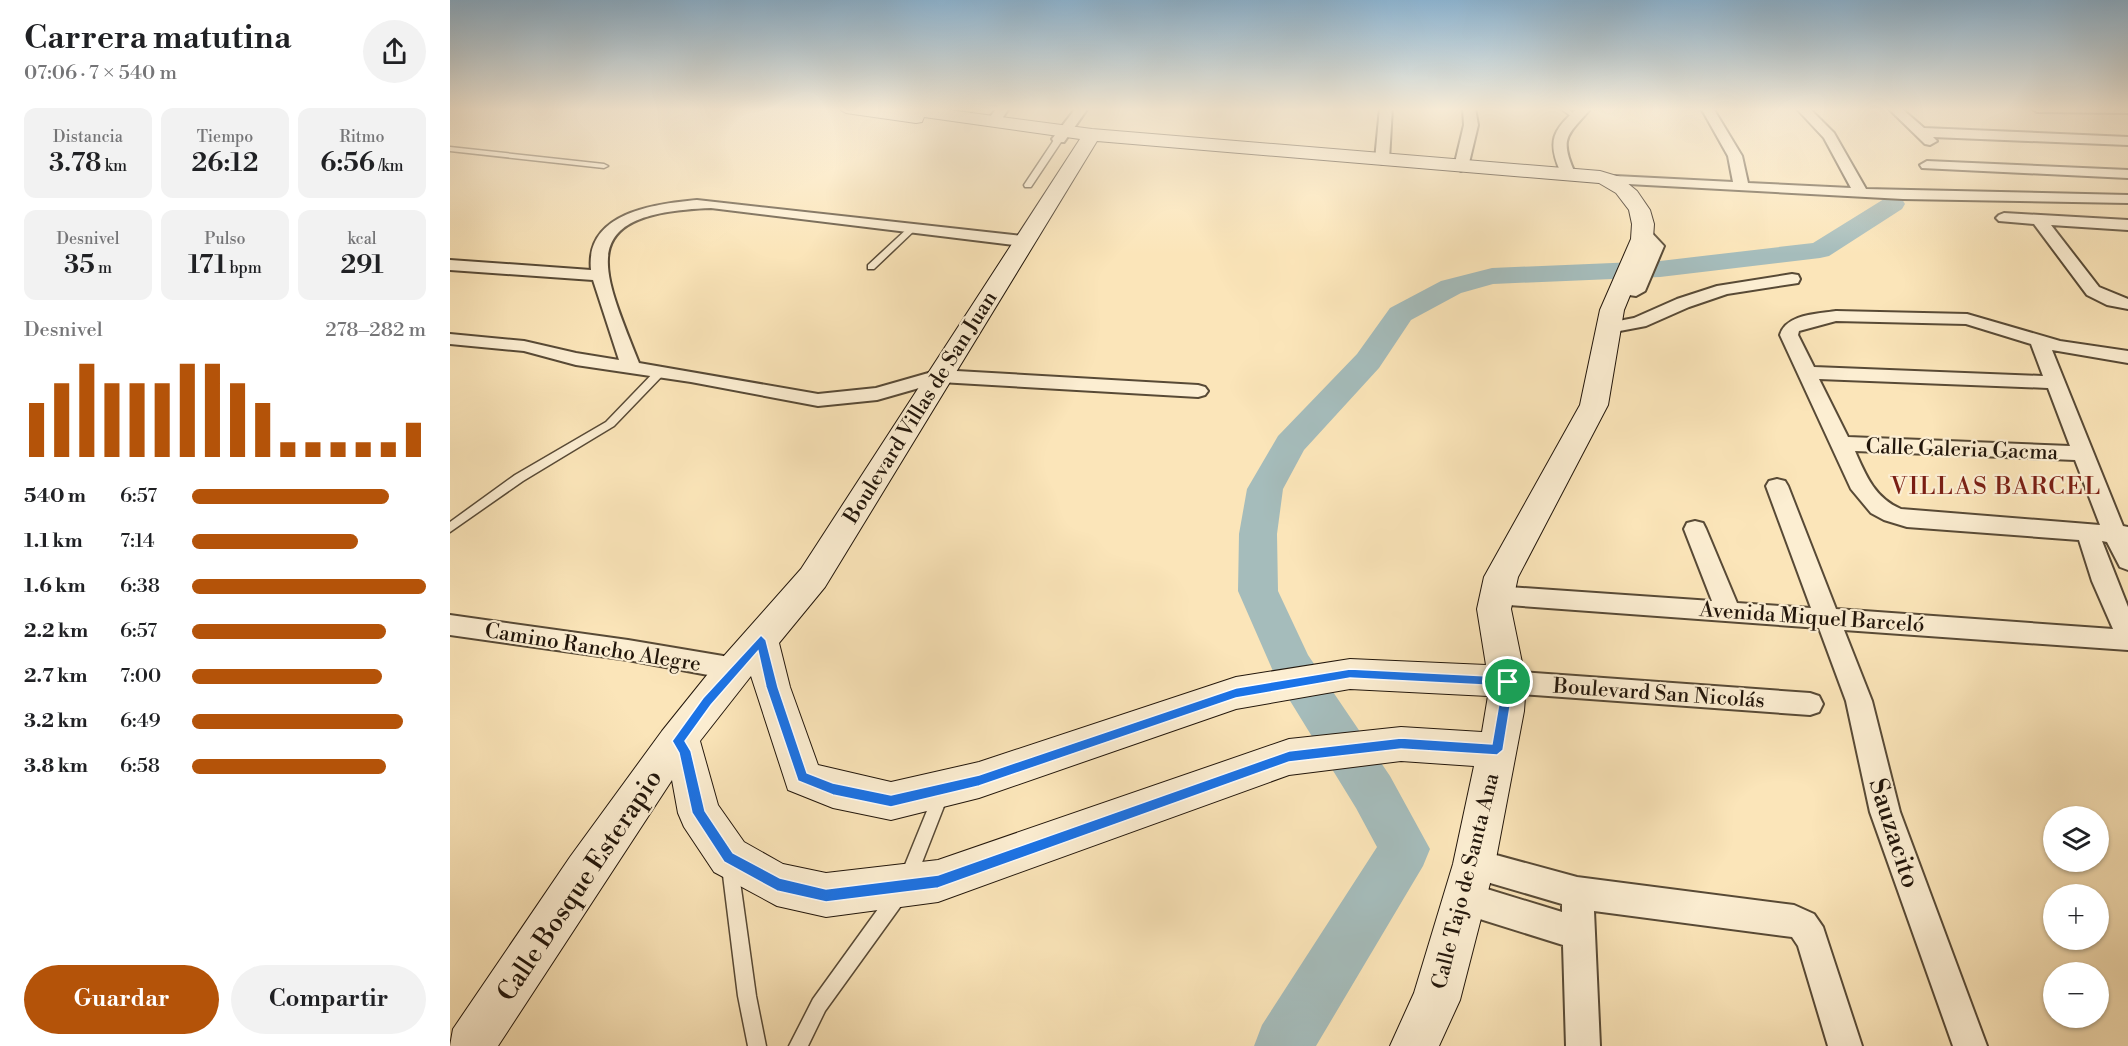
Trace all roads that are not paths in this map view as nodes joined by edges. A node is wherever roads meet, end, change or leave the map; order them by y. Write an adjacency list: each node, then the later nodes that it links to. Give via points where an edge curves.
1 (521, 157): 15 (lane)
2 (1052, 157): 21 (lane)
3 (1064, 157): 29 (street, Boulevard Villas de San Juan)
4 (1248, 157): 5 (street)
5 (1279, 157)
6 (1337, 157): 13 (street)
7 (1382, 157): 13 (street)
8 (1463, 157): 16 (street)
9 (1559, 157): 18 (street)
10 (1736, 157): 22 (street)
11 (1841, 157): 23 (street)
12 (1948, 157): 17 (street)
13 (1382, 160): 16 (street)
14 (1927, 165): 17 (street)
15 (604, 166)
16 (1461, 167): 18 (street)
17 (1959, 167): 19 (street)
18 (1568, 173): 20 (street)
19 (2128, 174)
20 (1615, 180): 22 (street); 35 (street, Calle Tajo de Santa Ana, via 1637,203 1647,237 1629,290 1613,307)
21 (1028, 185)
22 (1741, 186): 23 (street)
23 (1860, 192): 24 (street)
24 (2128, 199)
25 (2004, 218): 26 (street)
26 (2039, 220): 27 (street); 34 (street, via 2093,291)
27 (2128, 225)
28 (912, 229): 29 (street); 31 (lane); 32 (street, via 734,206 672,206 647,211 613,229 599,249)
29 (1023, 241): 42 (street, Boulevard Villas de San Juan)
30 (450, 265): 32 (street)
31 (871, 267)
32 (601, 276): 39 (street)
33 (1792, 279): 35 (street, via 1716,292 1646,322)
34 (2128, 304)
35 (1609, 328): 53 (street, Calle Tajo de Santa Ana, via 1594,405 1501,577)
36 (450, 339): 39 (street, via 524,346)
37 (2038, 341): 38 (street); 41 (street, via 1967,319 1836,315 1791,328 1791,343); 43 (street)
38 (2128, 357)
39 (631, 366): 40 (street)
40 (661, 371): 42 (street, via 818,400 877,394); 48 (lane, via 610,424 519,478)
41 (1808, 373): 43 (street); 45 (street)
42 (939, 376): 44 (street); 58 (street, Boulevard Villas de San Juan, via 813,578 788,612)
43 (2056, 382): 46 (street)
44 (1198, 391)
45 (1841, 444): 46 (street, Calle Galeria Gacma); 50 (street, via 1870,501 1896,518)
46 (2084, 453): 51 (street)
47 (1777, 486): 55 (street, Sauzacito)
48 (450, 528)
49 (1695, 529): 54 (street)
50 (2088, 533): 51 (street); 57 (street)
51 (2122, 535): 52 (street)
52 (2128, 561)
53 (1496, 594): 54 (street, Avenida Miquel Barceló); 59 (street, Calle Tajo de Santa Ana)
54 (1728, 610): 55 (street, Avenida Miquel Barceló)
55 (1826, 618): 57 (street, Avenida Miquel Barceló); 76 (street, Sauzacito, via 1859,701 1885,812)
56 (450, 625): 58 (street, Camino Rancho Alegre, via 628,650)
57 (2128, 637)
58 (748, 654): 61 (street, Calle Bosque Esterapio); 63 (street, via 772,687 802,777 833,789 891,801)
59 (1494, 681): 60 (street, Boulevard San Nicolás); 62 (street, Calle Tajo de Santa Ana); 63 (street, via 1350,674 1236,693)
60 (1810, 704)
61 (678, 741): 64 (street, via 685,751 699,813); 70 (street, Calle Bosque Esterapio)
62 (1497, 750): 65 (street, Calle Tajo de Santa Ana); 66 (street, via 1401,744 1289,757 938,881)
63 (943, 789): 66 (lane)
64 (729, 857): 66 (street, via 777,884 826,895); 71 (lane)
65 (1474, 864): 67 (street); 68 (street, Calle Tajo de Santa Ana)
66 (905, 886): 72 (lane, via 819,1005)
67 (1577, 893): 69 (street); 75 (street, via 1803,925 1812,938)
68 (1464, 898): 69 (street); 73 (street, Calle Tajo de Santa Ana, via 1436,1000)
69 (1577, 933): 74 (street)
70 (470, 1046)
71 (757, 1046)
72 (798, 1046)
73 (1414, 1046)
74 (1583, 1046)
75 (1845, 1046)
76 (1970, 1046)

